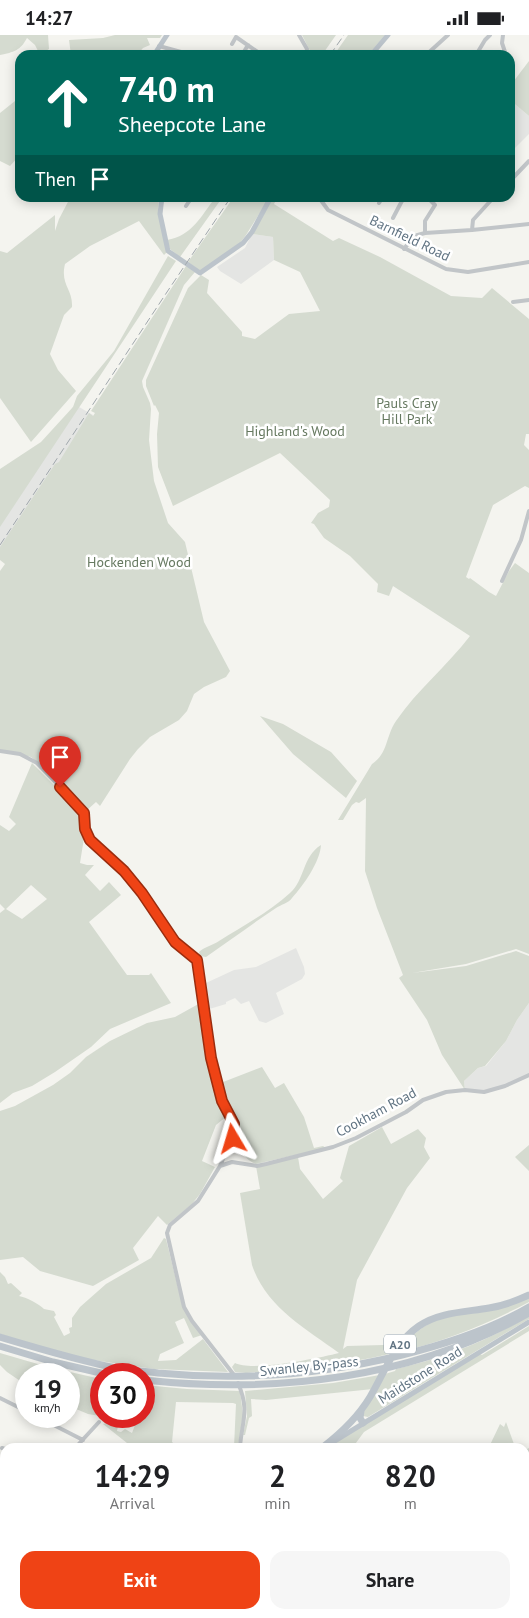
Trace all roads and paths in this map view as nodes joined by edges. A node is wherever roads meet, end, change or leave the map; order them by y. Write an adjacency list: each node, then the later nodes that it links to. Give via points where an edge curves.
1 (167, 35): 9 (street)
2 (299, 35): 15 (street)
3 (388, 35): 16 (street)
4 (490, 35): 18 (street)
5 (503, 35): 19 (street)
6 (237, 36): 8 (street); 10 (street)
7 (448, 36): 17 (street)
8 (232, 44)
9 (159, 45): 11 (street); 12 (street)
10 (248, 45): 13 (street); 14 (street)
11 (156, 50)
12 (176, 50)
13 (245, 50)
14 (255, 50)
15 (307, 50)
16 (375, 50)
17 (432, 50)
18 (479, 50)
19 (504, 50)
20 (529, 161): 21 (street)
21 (515, 176)
22 (161, 202): 24 (street, via 160,214 168,251 200,273 243,243)
23 (189, 202): 30 (street)
24 (268, 202)
25 (324, 202): 36 (street, Barnfield Road, via 328,210)
26 (402, 202): 32 (street)
27 (432, 202): 29 (street)
28 (489, 202): 34 (street, via 473,220)
29 (435, 205): 31 (street); 35 (street, via 425,221)
30 (186, 206)
31 (439, 209)
32 (395, 217)
33 (529, 224): 34 (street)
34 (472, 231): 35 (street)
35 (425, 233): 36 (street, via 414,236)
36 (404, 249): 37 (street, Barnfield Road, via 457,272)
37 (529, 262)
38 (529, 300): 39 (street)
39 (513, 302)
40 (529, 511): 41 (street, via 521,541)
41 (502, 581)
42 (0, 751): 44 (street, via 37,763 80,808 90,840 124,871 175,942 197,960 217,1086 234,1124 233,1139)
43 (529, 1075): 45 (street, Cookham Road, via 484,1092 446,1092 423,1100 406,1112 333,1147 257,1166)
44 (226, 1156): 45 (street); 46 (street)
45 (232, 1162): 46 (street)
46 (220, 1167): 63 (street, via 198,1201 170,1225 167,1237 184,1307 230,1369 244,1395)
47 (529, 1295): 57 (highway, A20, via 492,1308 439,1317 420,1325 396,1350)
48 (529, 1307): 51 (highway, Swanley By-pass / A20, via 477,1332 378,1361 327,1370 241,1377 122,1369 54,1354)
49 (529, 1313): 54 (highway, Swanley By-pass / A20, via 475,1341 428,1358 332,1379 244,1385)
50 (529, 1322): 58 (street, Maidstone Road)
51 (0, 1337)
52 (0, 1346): 53 (highway)
53 (90, 1370)
54 (155, 1381)
55 (0, 1397): 56 (street)
56 (15, 1405)
57 (361, 1411): 58 (highway); 64 (highway, A20)
58 (363, 1423): 65 (street, Maidstone Road)
59 (60, 1428): 61 (street)
60 (94, 1428): 61 (street)
61 (83, 1440): 62 (street)
62 (80, 1443)
63 (241, 1443)
64 (329, 1443)
65 (330, 1443)

